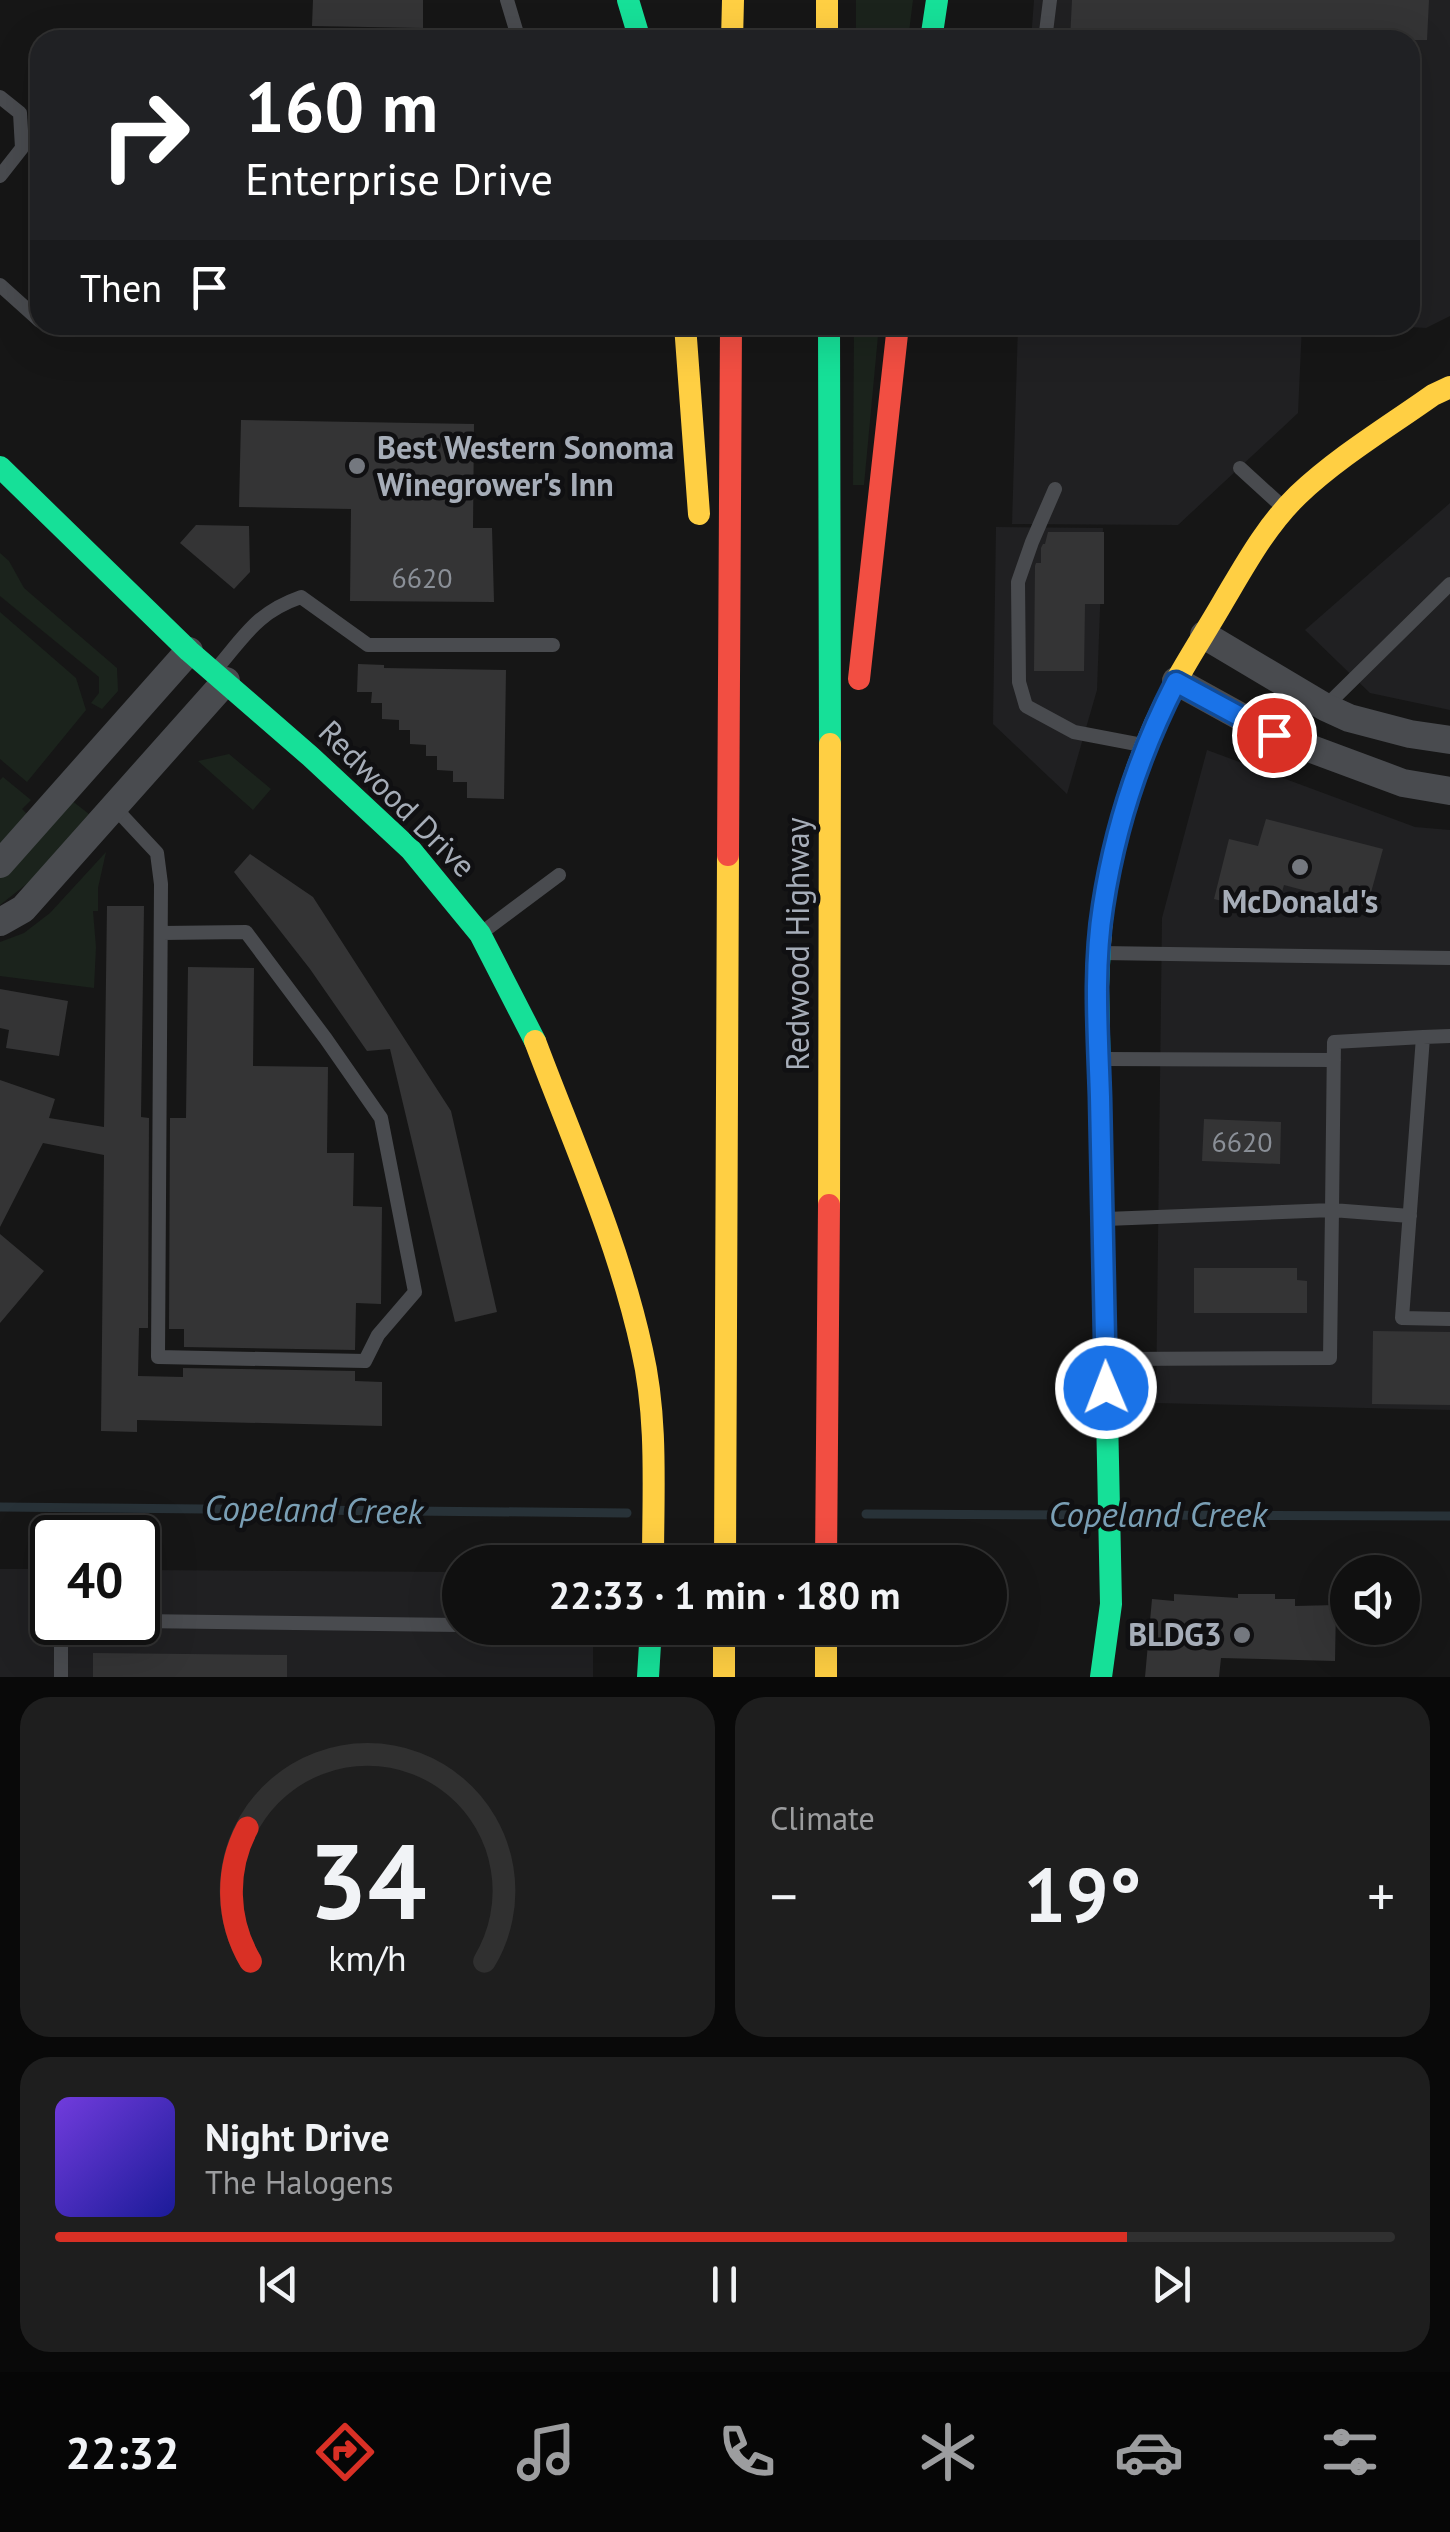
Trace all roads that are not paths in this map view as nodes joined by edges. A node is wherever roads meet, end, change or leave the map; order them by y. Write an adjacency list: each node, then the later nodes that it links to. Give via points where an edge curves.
1 (507, 0): 7 (lane)
2 (628, 0): 8 (main road)
3 (732, 0): 9 (main road)
4 (827, 0): 10 (main road)
5 (938, 0): 11 (main road)
6 (1050, 0): 12 (lane)
7 (516, 30)
8 (637, 30)
9 (732, 30)
10 (828, 30)
11 (933, 30)
12 (1046, 30)
13 (0, 97): 14 (lane, via 20,113 22,148)
14 (0, 176)
15 (0, 285): 16 (lane)
16 (30, 312)
17 (685, 335): 26 (main road)
18 (731, 335): 43 (main road)
19 (829, 335): 45 (main road, Redwood Highway)
20 (897, 335): 34 (main road)
21 (1450, 386): 25 (main road, via 1320,475)
22 (0, 467): 31 (main road, Redwood Drive)
23 (1240, 468): 25 (lane)
24 (1055, 489): 38 (lane, via 1018,582 1019,682 1026,706 1074,732)
25 (1285, 510): 29 (main road)
26 (701, 537)
27 (1450, 584): 35 (lane)
28 (707, 614): 43 (main road)
29 (1204, 635): 33 (main road); 35 (street)
30 (554, 645): 32 (lane, via 368,645 301,597 258,620)
31 (189, 651): 32 (main road, Redwood Drive); 41 (street)
32 (220, 676): 40 (street); 47 (main road, Redwood Drive, via 410,850)
33 (1176, 682): 38 (main road); 39 (street, via 1274,735 1403,782)
34 (857, 695)
35 (1325, 707): 37 (street)
36 (853, 734): 45 (main road)
37 (1450, 740)
38 (1147, 746): 48 (main road, via 1114,849)
39 (1450, 791)
40 (115, 808): 44 (street, via 23,909); 46 (lane, via 157,853)
41 (0, 864)
42 (559, 875): 47 (lane)
43 (728, 884): 60 (main road)
44 (0, 922)
45 (831, 928): 61 (main road, Redwood Highway)
46 (162, 933): 46 (lane, via 246,932 381,1118 415,1292 364,1361 158,1357)
47 (480, 934): 59 (main road, Redwood Drive, via 533,1035 618,1261 642,1352)
48 (1100, 953): 49 (lane); 52 (main road)
49 (1450, 958)
50 (1450, 1036): 51 (lane)
51 (1423, 1037): 53 (lane, via 1334,1042); 55 (lane)
52 (1099, 1059): 53 (lane); 56 (main road)
53 (1334, 1060): 54 (lane)
54 (1332, 1210): 55 (lane); 56 (lane); 58 (lane, via 1330,1358)
55 (1410, 1216): 57 (lane, via 1402,1318)
56 (1102, 1219): 58 (main road)
57 (1450, 1319)
58 (1106, 1359): 72 (main road, via 1110,1604)
59 (654, 1545)
60 (725, 1545)
61 (826, 1545)
62 (160, 1621): 63 (lane)
63 (442, 1625)
64 (61, 1645): 68 (lane)
65 (650, 1645): 69 (main road)
66 (724, 1645): 70 (main road)
67 (826, 1645): 71 (main road)
68 (60, 1677)
69 (648, 1677)
70 (724, 1677)
71 (826, 1677)
72 (1101, 1677)

